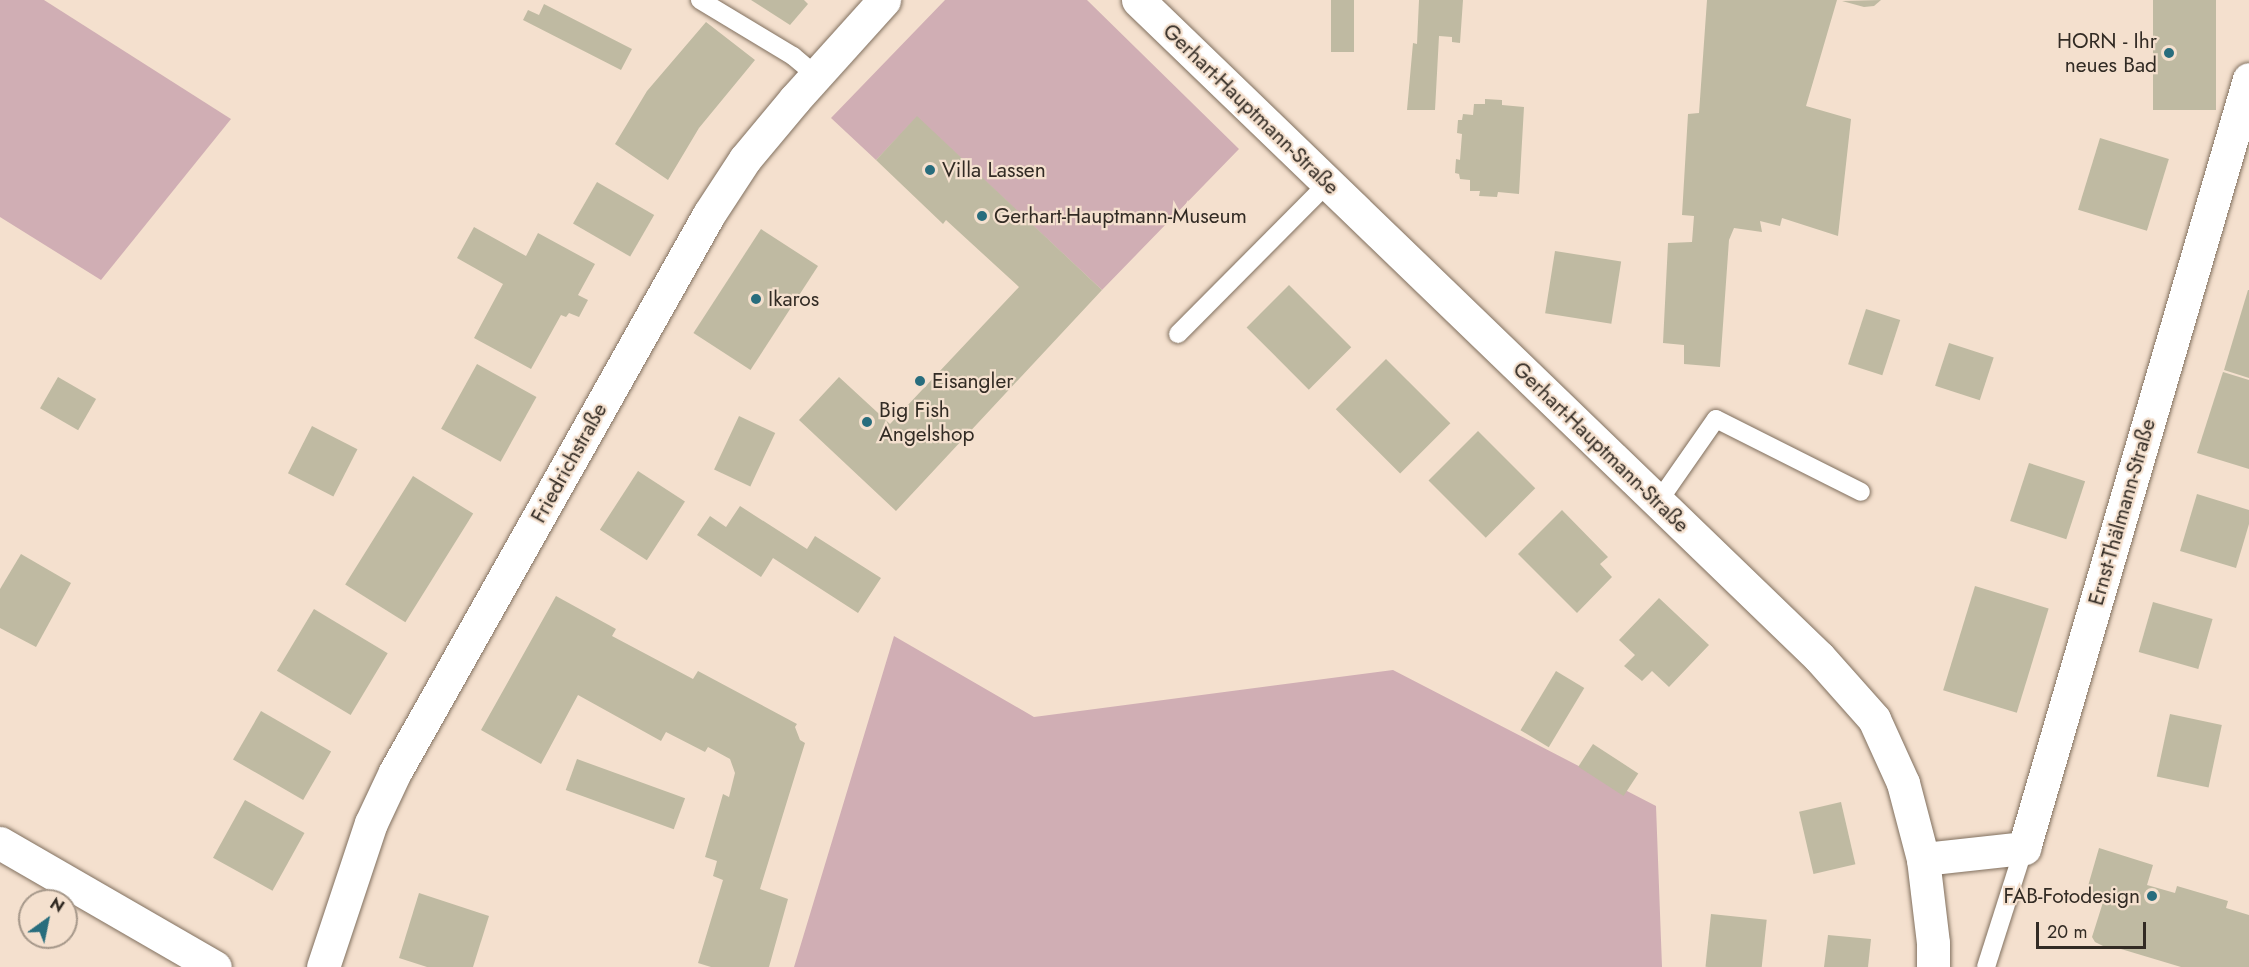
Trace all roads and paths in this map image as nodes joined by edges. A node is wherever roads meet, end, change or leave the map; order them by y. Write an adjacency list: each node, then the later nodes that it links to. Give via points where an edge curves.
1 (700, 0): 4 (lane, via 793,56)
2 (884, 0): 4 (street, Friedrichstraße)
3 (1138, 0): 6 (street, Gerhart-Hauptmann-Straße)
4 (816, 75): 14 (street, Friedrichstraße, via 745,159 709,214 406,752 371,823)
5 (2249, 79): 11 (street, Ernst-Thälmann-Straße)
6 (1328, 183): 7 (lane); 9 (street, Gerhart-Hauptmann-Straße)
7 (1178, 334)
8 (1861, 492): 9 (lane, via 1716,418)
9 (1658, 502): 12 (street, Gerhart-Hauptmann-Straße, via 1819,657 1874,719 1903,783)
10 (0, 843): 13 (street)
11 (2024, 848): 12 (street); 16 (lane)
12 (1923, 859): 15 (street, Gerhart-Hauptmann-Straße)
13 (215, 967)
14 (323, 967)
15 (1933, 967)
16 (1986, 967)

